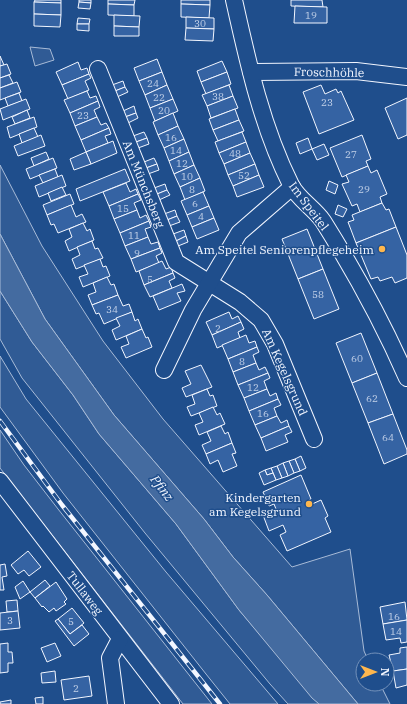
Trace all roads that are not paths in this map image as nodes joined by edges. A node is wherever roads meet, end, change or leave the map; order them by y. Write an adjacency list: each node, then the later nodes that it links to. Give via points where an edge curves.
1 (234, 0): 3 (street, Im Speitel)
2 (98, 69): 6 (street, Am Münchsberg, via 176,262)
3 (251, 72): 4 (street, Froschhöhle, via 356,71); 5 (street, Im Speitel, via 269,135)
4 (407, 77)
5 (292, 187): 6 (street, via 239,233); 8 (street, Im Speitel, via 321,219 366,291)
6 (209, 284): 7 (street, via 192,310); 9 (street, Am Kegelsgrund, via 240,302 261,320 275,344)
7 (164, 370)
8 (407, 378)
9 (314, 439)
10 (0, 481): 11 (street, Tullaweg)
11 (120, 639): 12 (street, via 110,658); 13 (street, Tullaweg)
12 (116, 704)
13 (171, 704)

